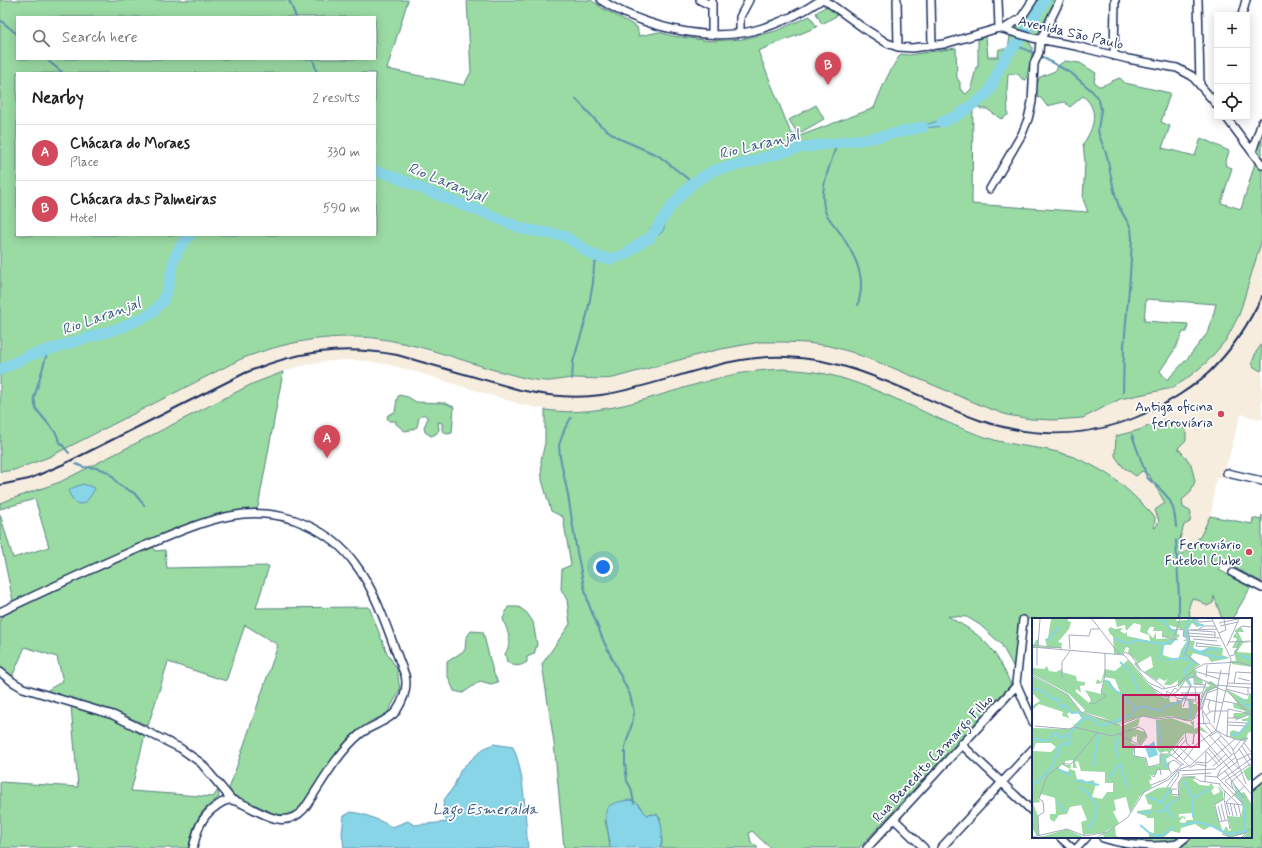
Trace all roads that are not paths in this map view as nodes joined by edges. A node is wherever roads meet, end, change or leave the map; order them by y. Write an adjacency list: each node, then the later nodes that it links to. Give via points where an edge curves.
1 (601, 0): 18 (street, via 656,26)
2 (700, 0): 14 (street)
3 (749, 0): 17 (street, via 740,17)
4 (821, 0): 17 (street, via 786,20)
5 (825, 0): 21 (street, Avenida São Paulo, via 886,43)
6 (897, 0): 21 (street)
7 (931, 0): 20 (street)
8 (998, 0): 16 (street)
9 (1033, 0): 16 (street, via 1021,18)
10 (1060, 0): 19 (street)
11 (1115, 0): 22 (street)
12 (1198, 0): 23 (street)
13 (1246, 0): 15 (street)
14 (712, 3): 18 (street)
15 (1243, 12)
16 (1001, 28): 19 (street, Avenida São Paulo); 20 (street, Avenida São Paulo)
17 (740, 33): 18 (street)
18 (712, 34)
19 (1040, 39): 22 (street, Avenida São Paulo); 29 (street, via 1028,119)
20 (932, 46): 21 (street, Avenida São Paulo)
21 (898, 47)
22 (1114, 56): 23 (street, Avenida São Paulo, via 1177,68 1188,73)
23 (1200, 84): 24 (street, Avenida São Paulo)
24 (1214, 102)
25 (1228, 120): 27 (street)
26 (1262, 122): 27 (street)
27 (1252, 152): 28 (street)
28 (1262, 165)
29 (990, 189)
30 (1226, 472): 31 (street)
31 (1262, 481)
32 (1233, 573): 33 (street)
33 (1262, 588)
34 (0, 612): 44 (street, via 108,562 209,520 246,513 273,514 301,522 337,544 356,565 371,589 407,682 403,698 390,717 365,731 338,758 299,815 288,819 274,819)
35 (1023, 620): 37 (street)
36 (0, 672): 44 (street, via 23,688 113,715 180,748 201,763)
37 (1017, 684): 38 (street); 39 (street, Rua Benedito Camargo Filho)
38 (1032, 720)
39 (962, 744): 42 (street); 46 (street, Rua Benedito Camargo Filho)
40 (1032, 750): 42 (street)
41 (1262, 777): 43 (street)
42 (1002, 782): 45 (street); 56 (street)
43 (1252, 785)
44 (232, 800): 53 (street, via 224,801 208,812 201,821)
45 (1032, 811)
46 (894, 819): 54 (street, Rua Benedito Camargo Filho); 55 (street)
47 (1061, 838): 57 (street)
48 (1086, 838): 58 (street)
49 (1103, 838): 59 (street)
50 (1105, 838): 52 (street, via 1136,845)
51 (1185, 838): 52 (street)
52 (1175, 846)
53 (193, 848)
54 (867, 848)
55 (924, 848)
56 (941, 848)
57 (1072, 848)
58 (1077, 848)
59 (1117, 848)

